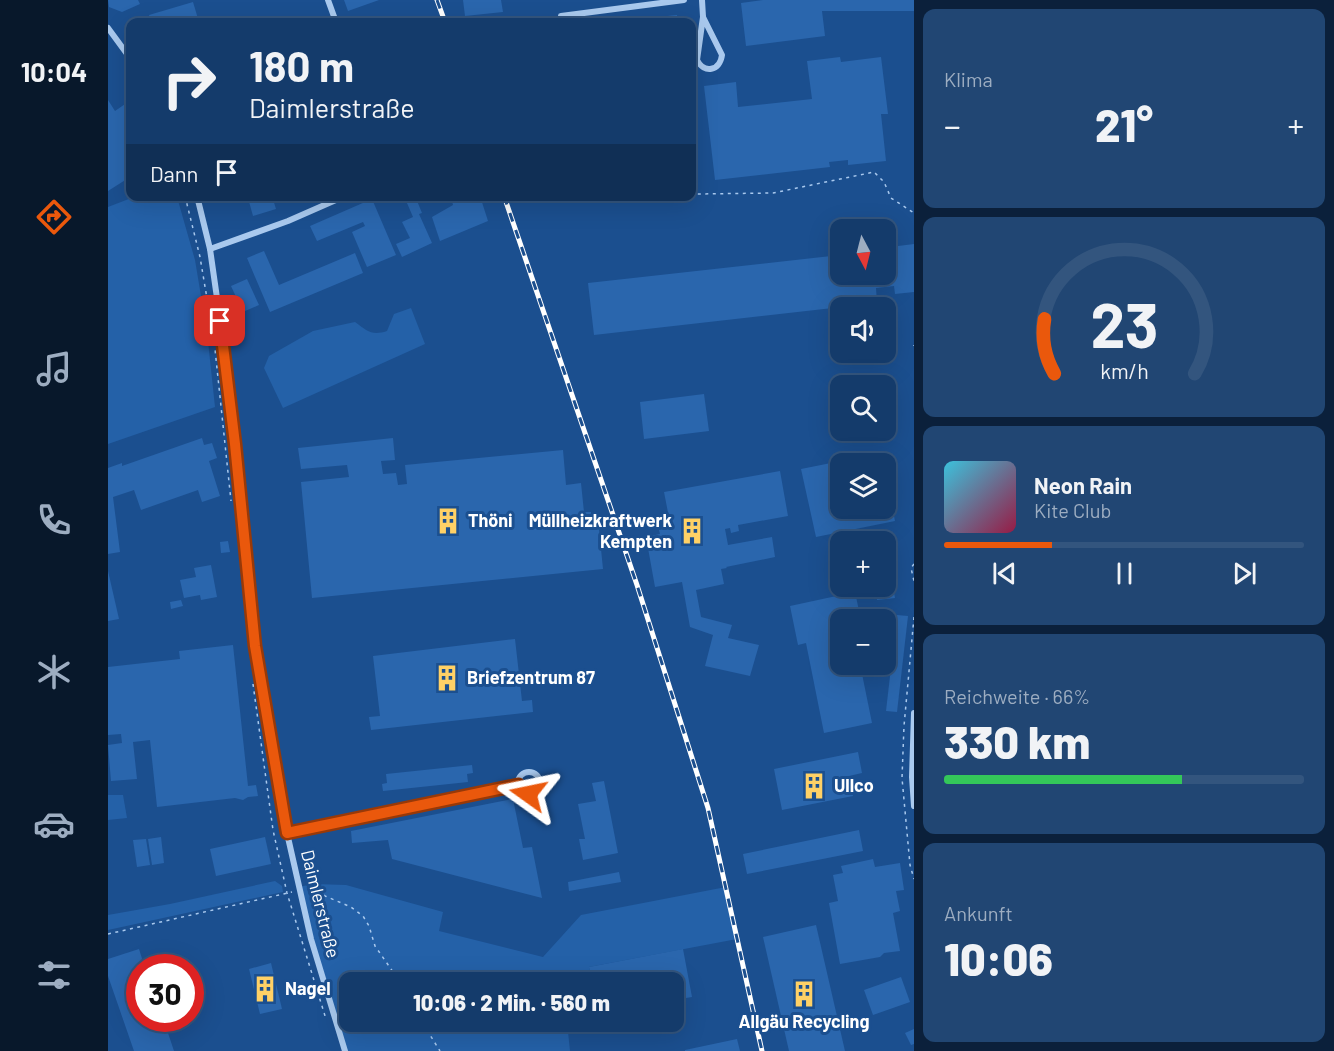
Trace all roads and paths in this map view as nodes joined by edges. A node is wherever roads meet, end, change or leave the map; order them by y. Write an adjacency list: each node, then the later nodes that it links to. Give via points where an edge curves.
1 (328, 0): 6 (street)
2 (684, 0): 4 (street)
3 (702, 0): 5 (street)
4 (561, 16)
5 (703, 17): 8 (street); 10 (street, via 722,55 721,62 712,70)
6 (335, 18)
7 (108, 28): 9 (street)
8 (696, 51)
9 (126, 53)
10 (696, 63)
11 (696, 192): 14 (path, via 772,193 874,172 891,198)
12 (198, 201): 15 (street, Daimlerstraße)
13 (334, 201): 15 (street)
14 (914, 213)
15 (210, 249): 21 (street, Daimlerstraße, via 255,646)
16 (914, 564): 17 (path)
17 (914, 581)
18 (914, 713): 20 (street)
19 (518, 785): 21 (street, Daimlerstraße)
20 (914, 806)
21 (287, 833): 23 (street, Daimlerstraße)
22 (314, 884): 25 (path, via 325,896 363,916 375,946)
23 (299, 891): 24 (path); 27 (street, Daimlerstraße)
24 (108, 934)
25 (393, 972)
26 (429, 1032): 28 (path)
27 (345, 1051)
28 (440, 1051)

